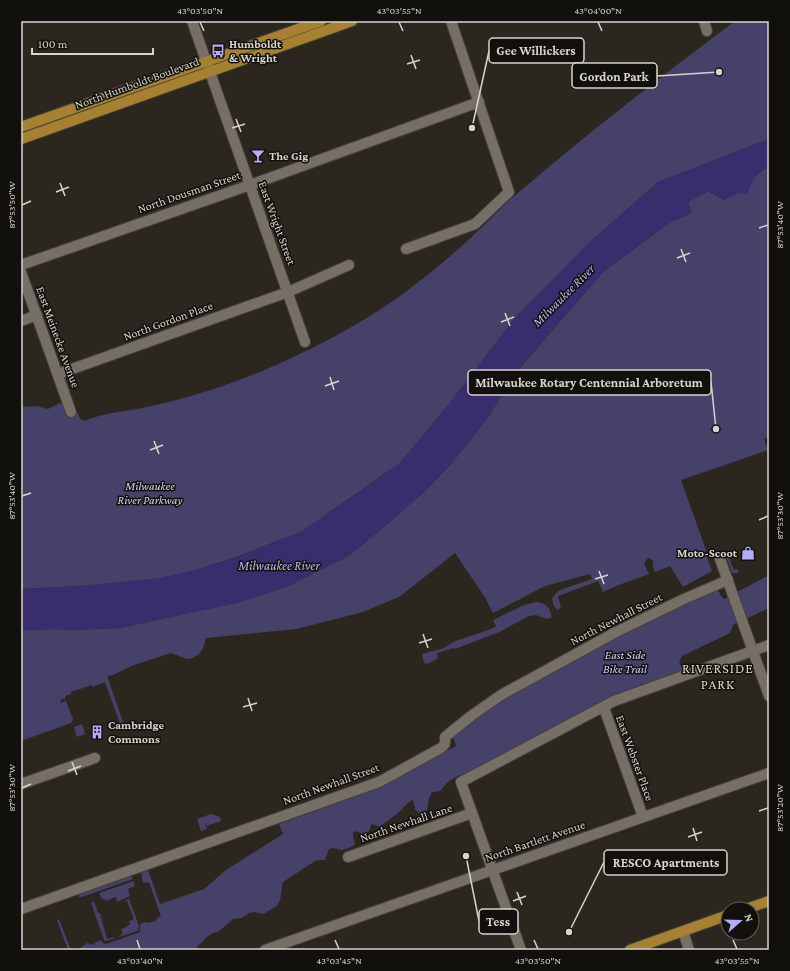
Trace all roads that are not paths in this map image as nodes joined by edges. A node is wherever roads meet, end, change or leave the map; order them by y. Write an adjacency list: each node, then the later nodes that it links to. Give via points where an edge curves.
1 (192, 21): 7 (street, East Wright Street)
2 (321, 21): 7 (main road, North Humboldt Boulevard)
3 (352, 21): 7 (main road, North Humboldt Boulevard)
4 (451, 21): 8 (street)
5 (704, 21): 6 (street)
6 (707, 31)
7 (208, 66): 9 (main road, North Humboldt Boulevard); 10 (main road, North Humboldt Boulevard); 11 (street, East Wright Street)
8 (479, 102): 11 (street, North Dousman Street); 12 (street, via 509,192 475,224)
9 (21, 127)
10 (21, 139)
11 (250, 185): 13 (street, North Dousman Street); 16 (street, East Wright Street)
12 (406, 249)
13 (21, 265)
14 (349, 265): 16 (street, North Gordon Place)
15 (21, 272): 17 (street, East Meinecke Avenue)
16 (288, 292): 19 (street, East Wright Street); 20 (street, North Gordon Place)
17 (37, 315): 18 (street); 20 (street, East Meinecke Avenue)
18 (21, 321)
19 (305, 342)
20 (58, 374): 21 (street, East Meinecke Avenue)
21 (71, 412)
22 (720, 559): 23 (street)
23 (728, 580): 25 (street); 35 (street, North Newhall Street, via 616,632 502,695 445,737 445,744 441,748 379,782)
24 (769, 645): 25 (street)
25 (753, 651): 26 (street); 27 (street, via 614,701)
26 (769, 696)
27 (604, 708): 31 (street, via 461,782); 32 (street, East Webster Place)
28 (95, 758): 30 (street)
29 (769, 773): 32 (street, North Bartlett Avenue)
30 (21, 784)
31 (472, 814): 33 (street, North Newhall Lane); 34 (street)
32 (642, 816): 34 (street, North Bartlett Avenue)
33 (348, 857)
34 (492, 870): 38 (street, North Bartlett Avenue); 39 (street)
35 (21, 909)
36 (720, 918): 37 (main road)
37 (683, 931): 40 (main road); 41 (street)
38 (265, 950)
39 (521, 950)
40 (630, 950)
41 (690, 950)

